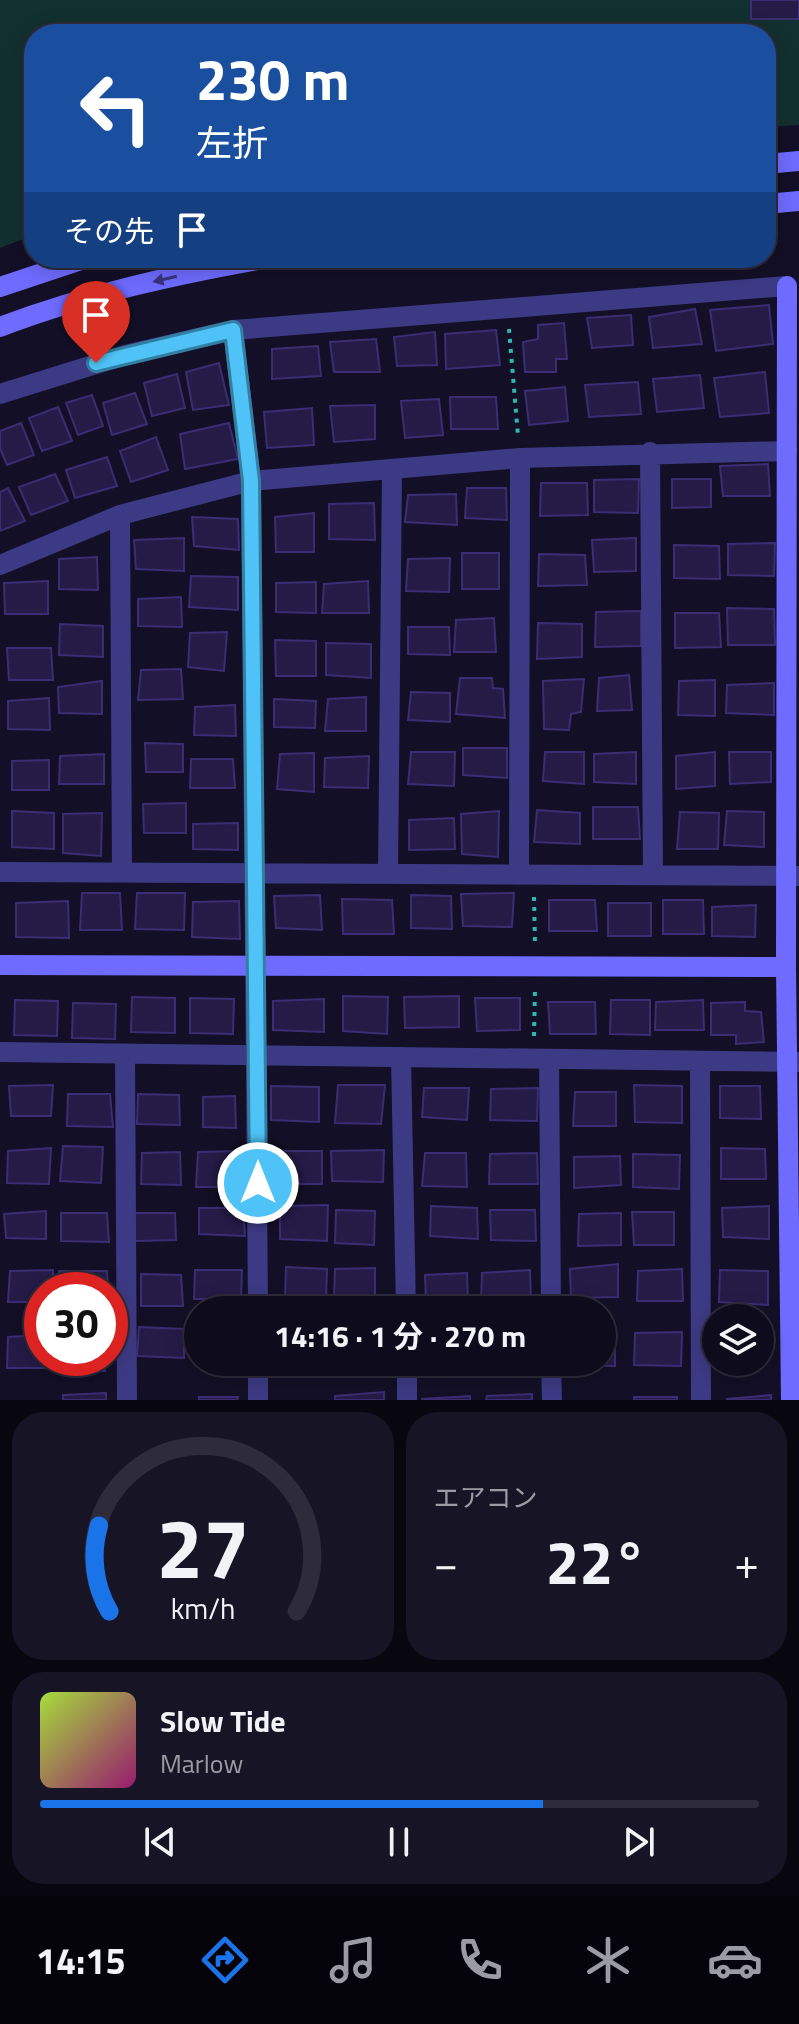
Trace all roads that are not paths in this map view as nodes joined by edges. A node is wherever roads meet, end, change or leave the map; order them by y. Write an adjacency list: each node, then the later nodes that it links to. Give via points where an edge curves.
1 (799, 161): 2 (street)
2 (776, 163)
3 (799, 201): 4 (street)
4 (776, 203)
5 (57, 268): 7 (street)
6 (222, 268): 8 (street, one-way to 8, via 47,309)
7 (0, 287)
8 (0, 327)
9 (233, 330): 10 (street, via 125,355); 11 (street, via 787,286); 15 (street)
10 (0, 394)
11 (787, 451): 12 (street); 24 (street)
12 (650, 452): 13 (street); 23 (street)
13 (520, 458): 14 (street); 22 (street)
14 (392, 470): 15 (street); 21 (street)
15 (251, 481): 16 (street); 20 (street)
16 (120, 515): 17 (street); 19 (street)
17 (0, 565)
18 (0, 872): 19 (street)
19 (122, 872): 20 (street)
20 (256, 873): 21 (street); 26 (street)
21 (388, 874): 22 (street)
22 (519, 875): 23 (street)
23 (653, 875): 24 (street)
24 (792, 876): 27 (street)
25 (0, 965): 26 (street)
26 (257, 966): 27 (street); 30 (street)
27 (786, 967): 34 (street)
28 (0, 1052): 29 (street)
29 (125, 1054): 30 (street); 41 (street)
30 (258, 1056): 31 (street); 35 (street)
31 (401, 1057): 32 (street); 36 (street)
32 (549, 1059): 33 (street); 37 (street)
33 (700, 1061): 34 (street); 45 (street)
34 (793, 1062): 46 (street)
35 (258, 1296)
36 (406, 1296)
37 (551, 1296)
38 (258, 1376): 42 (street)
39 (407, 1376): 43 (street)
40 (551, 1376): 44 (street)
41 (127, 1400)
42 (258, 1400)
43 (407, 1400)
44 (552, 1400)
45 (701, 1400)
46 (791, 1400)

